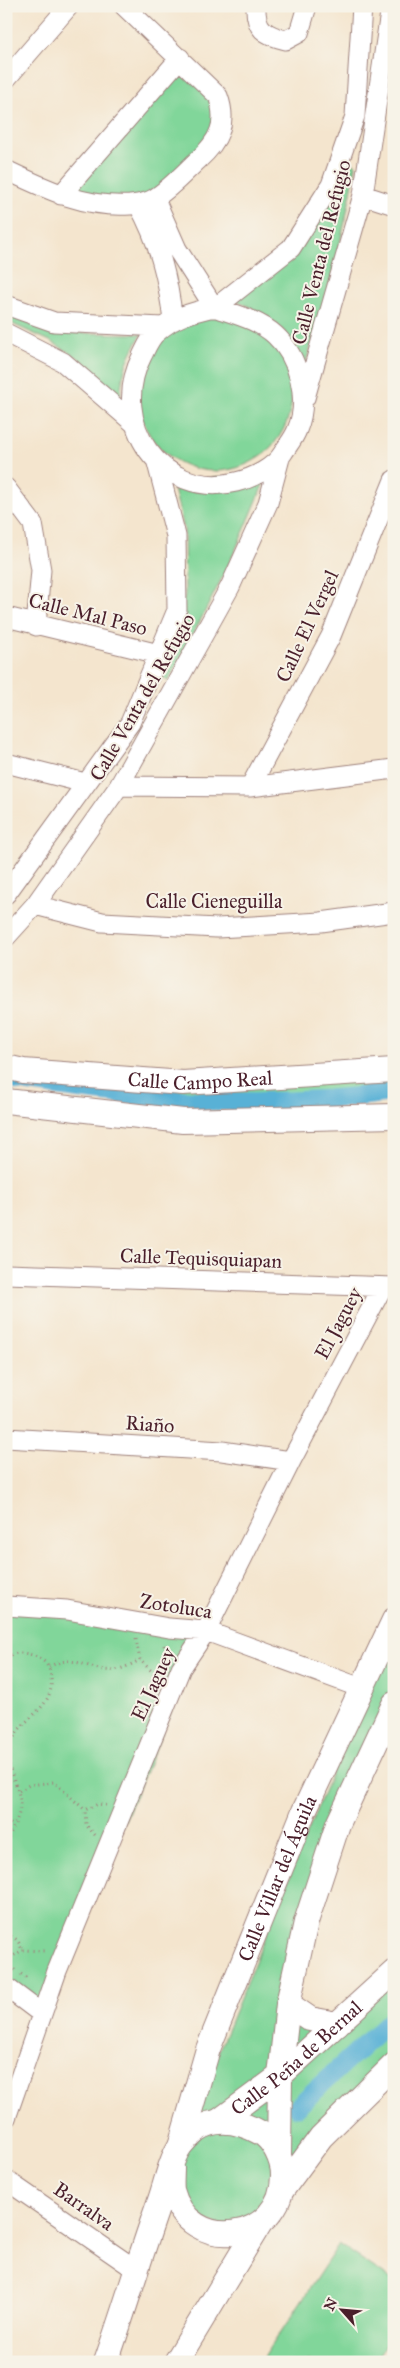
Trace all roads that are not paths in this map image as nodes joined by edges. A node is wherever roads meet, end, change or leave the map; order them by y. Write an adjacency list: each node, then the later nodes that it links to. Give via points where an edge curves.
1 (69, 6): 8 (street)
2 (124, 6): 7 (street)
3 (256, 6): 4 (street, via 255,17 260,29 270,36 286,40 299,33)
4 (307, 6)
5 (362, 6): 15 (street, Calle Venta del Refugio, via 355,116 331,185 290,248)
6 (391, 6): 11 (street, Calle Venta del Refugio)
7 (180, 58): 10 (street); 12 (street, via 218,96 223,122 219,137 210,150)
8 (6, 79)
9 (6, 170): 10 (street)
10 (61, 195): 12 (street, via 90,204 114,206)
11 (363, 195): 13 (street); 18 (street, Calle Venta del Refugio)
12 (146, 201): 15 (street); 16 (street, via 148,223 169,284)
13 (394, 205)
14 (6, 305): 16 (street, via 54,322)
15 (215, 307): 16 (street, via 181,315); 18 (street, via 247,318 276,335 295,363 303,396)
16 (168, 324): 19 (street, via 154,334 136,368 130,402)
17 (6, 333): 19 (street, via 63,362)
18 (299, 418): 20 (street, via 297,429)
19 (135, 424): 21 (street, via 138,435)
20 (280, 458): 21 (street, via 252,478 219,486 186,481); 30 (street, Calle Venta del Refugio, via 268,503 230,587)
21 (157, 463): 26 (street, Calle Venta del Refugio, via 176,536 177,610)
22 (394, 480): 31 (street, Calle El Vergel, via 331,636)
23 (6, 488): 25 (street, via 33,524 41,570)
24 (6, 617): 25 (street, Calle Mal Paso)
25 (36, 626): 26 (street, Calle Mal Paso)
26 (159, 654): 29 (street, Calle Venta del Refugio, via 130,723)
27 (6, 764): 29 (street)
28 (394, 769): 31 (street)
29 (85, 784): 32 (street, Calle Venta del Refugio)
30 (119, 786): 31 (street); 33 (street, Calle Venta del Refugio)
31 (250, 787)
32 (6, 894)
33 (35, 905): 34 (street, Calle Cieneguilla, via 102,922 217,928 320,922); 35 (street, Calle Venta del Refugio)
34 (394, 912)
35 (6, 937)
36 (6, 1067): 37 (street, Calle Campo Real, via 183,1083)
37 (394, 1070)
38 (6, 1101): 39 (street, Calle Campo Real, via 183,1121)
39 (394, 1116)
40 (6, 1274): 41 (street, Calle Tequisquiapan)
41 (388, 1287): 43 (street, El Jaguey)
42 (6, 1438): 43 (street, Riaño, via 222,1451)
43 (291, 1461): 46 (street, El Jaguey)
44 (6, 1606): 46 (street, Zotoluca, via 67,1610 169,1628)
45 (394, 1620): 47 (street, Calle Villar del Águila)
46 (206, 1631): 47 (street, Zotoluca); 52 (street, El Jaguey, via 181,1668)
47 (360, 1688): 59 (street, Calle Villar del Águila, via 304,1811 208,2049)
48 (394, 1704): 51 (street, Calle Villar del Águila, via 338,1824 306,1922)
49 (394, 1972): 53 (street, Calle Peña de Bernal)
50 (6, 1987): 52 (street)
51 (288, 2004): 53 (street, via 310,2019); 55 (street, Calle Villar del Águila)
52 (42, 2014): 56 (street, El Jaguey)
53 (337, 2024): 55 (street, Calle Peña de Bernal)
54 (394, 2065): 61 (street, via 321,2137)
55 (280, 2076): 57 (street, Calle Peña de Bernal); 58 (street, Calle Villar del Águila)
56 (6, 2118)
57 (219, 2121): 58 (street, via 243,2123 265,2135); 59 (street, via 197,2130)
58 (279, 2155): 61 (street, via 284,2172)
59 (176, 2157): 62 (street, via 172,2190 180,2210 196,2225 216,2233 238,2233); 63 (street)
60 (6, 2180): 63 (street, Barralva)
61 (282, 2190): 62 (street, via 274,2210)
62 (259, 2225): 65 (street)
63 (135, 2269): 64 (street)
64 (106, 2362)
65 (176, 2362)

